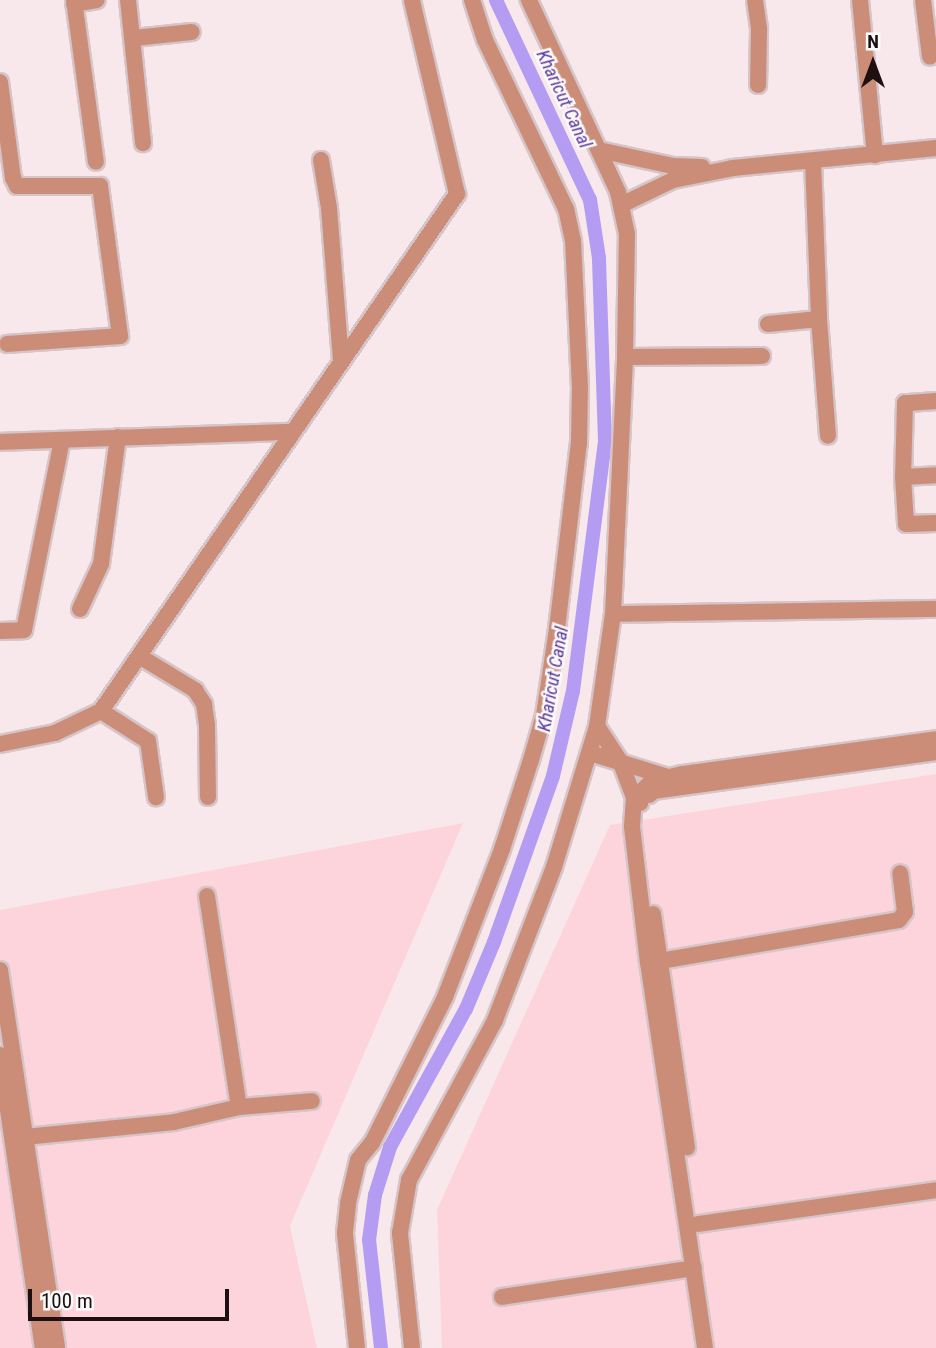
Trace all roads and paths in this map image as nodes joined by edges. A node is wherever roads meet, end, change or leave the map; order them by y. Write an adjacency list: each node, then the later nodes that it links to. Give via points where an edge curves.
1 (97, 0): 9 (street)
2 (128, 0): 11 (street)
3 (412, 0): 29 (street, via 457,194)
4 (472, 0): 69 (street, via 485,40 566,209 572,241 579,443 544,715 531,760 445,997 372,1143 358,1160 345,1234)
5 (529, 0): 17 (street)
6 (755, 0): 14 (street)
7 (859, 0): 18 (street)
8 (923, 0): 12 (street)
9 (74, 2): 21 (street)
10 (192, 32): 11 (street)
11 (134, 38): 15 (street)
12 (930, 57)
13 (0, 82): 26 (street, via 17,186 100,186 120,336)
14 (758, 85)
15 (143, 143)
16 (936, 148): 18 (street)
17 (598, 150): 22 (street, via 673,166); 23 (street)
18 (875, 155): 20 (street)
19 (321, 160): 29 (street)
20 (813, 161): 22 (street); 24 (street)
21 (96, 162)
22 (733, 168): 23 (street, via 673,180)
23 (621, 205): 28 (street, via 627,234)
24 (819, 319): 25 (street); 32 (street)
25 (768, 324)
26 (7, 344)
27 (762, 356): 28 (street)
28 (625, 358): 41 (street)
29 (341, 361): 31 (street)
30 (936, 401): 37 (street, via 905,403)
31 (291, 432): 33 (street); 43 (street)
32 (828, 436)
33 (118, 437): 34 (street); 40 (street, via 101,564)
34 (62, 440): 35 (street); 42 (street, via 24,630)
35 (0, 442)
36 (936, 475): 37 (street)
37 (903, 477): 38 (street, via 906,524)
38 (936, 523)
39 (936, 608): 41 (street)
40 (80, 609)
41 (614, 614): 45 (street)
42 (0, 631)
43 (139, 656): 44 (street); 53 (street, via 195,690 204,704)
44 (101, 711): 47 (street, via 55,733); 52 (street, via 148,741)
45 (597, 726): 49 (street); 50 (street)
46 (936, 739): 51 (street)
47 (0, 744)
48 (936, 752): 51 (street)
49 (590, 753): 50 (street); 70 (street, via 554,867 495,1020 410,1180 400,1233)
50 (620, 761): 51 (street); 54 (street)
51 (670, 783): 54 (street)
52 (156, 797)
53 (208, 797)
54 (637, 800): 57 (street); 65 (street, via 632,826 648,964)
55 (900, 873): 57 (street, via 905,912 899,920)
56 (207, 895): 61 (street)
57 (660, 961): 64 (street)
58 (0, 970): 62 (street)
59 (0, 1055): 62 (street)
60 (312, 1101): 61 (street)
61 (239, 1107): 62 (street, via 174,1122)
62 (19, 1138): 67 (street); 68 (street)
63 (936, 1189): 64 (street)
64 (698, 1224): 72 (street)
65 (694, 1268): 66 (street); 71 (street)
66 (502, 1297)
67 (43, 1348)
68 (57, 1348)
69 (357, 1348)
70 (412, 1348)
71 (705, 1348)
72 (716, 1348)

